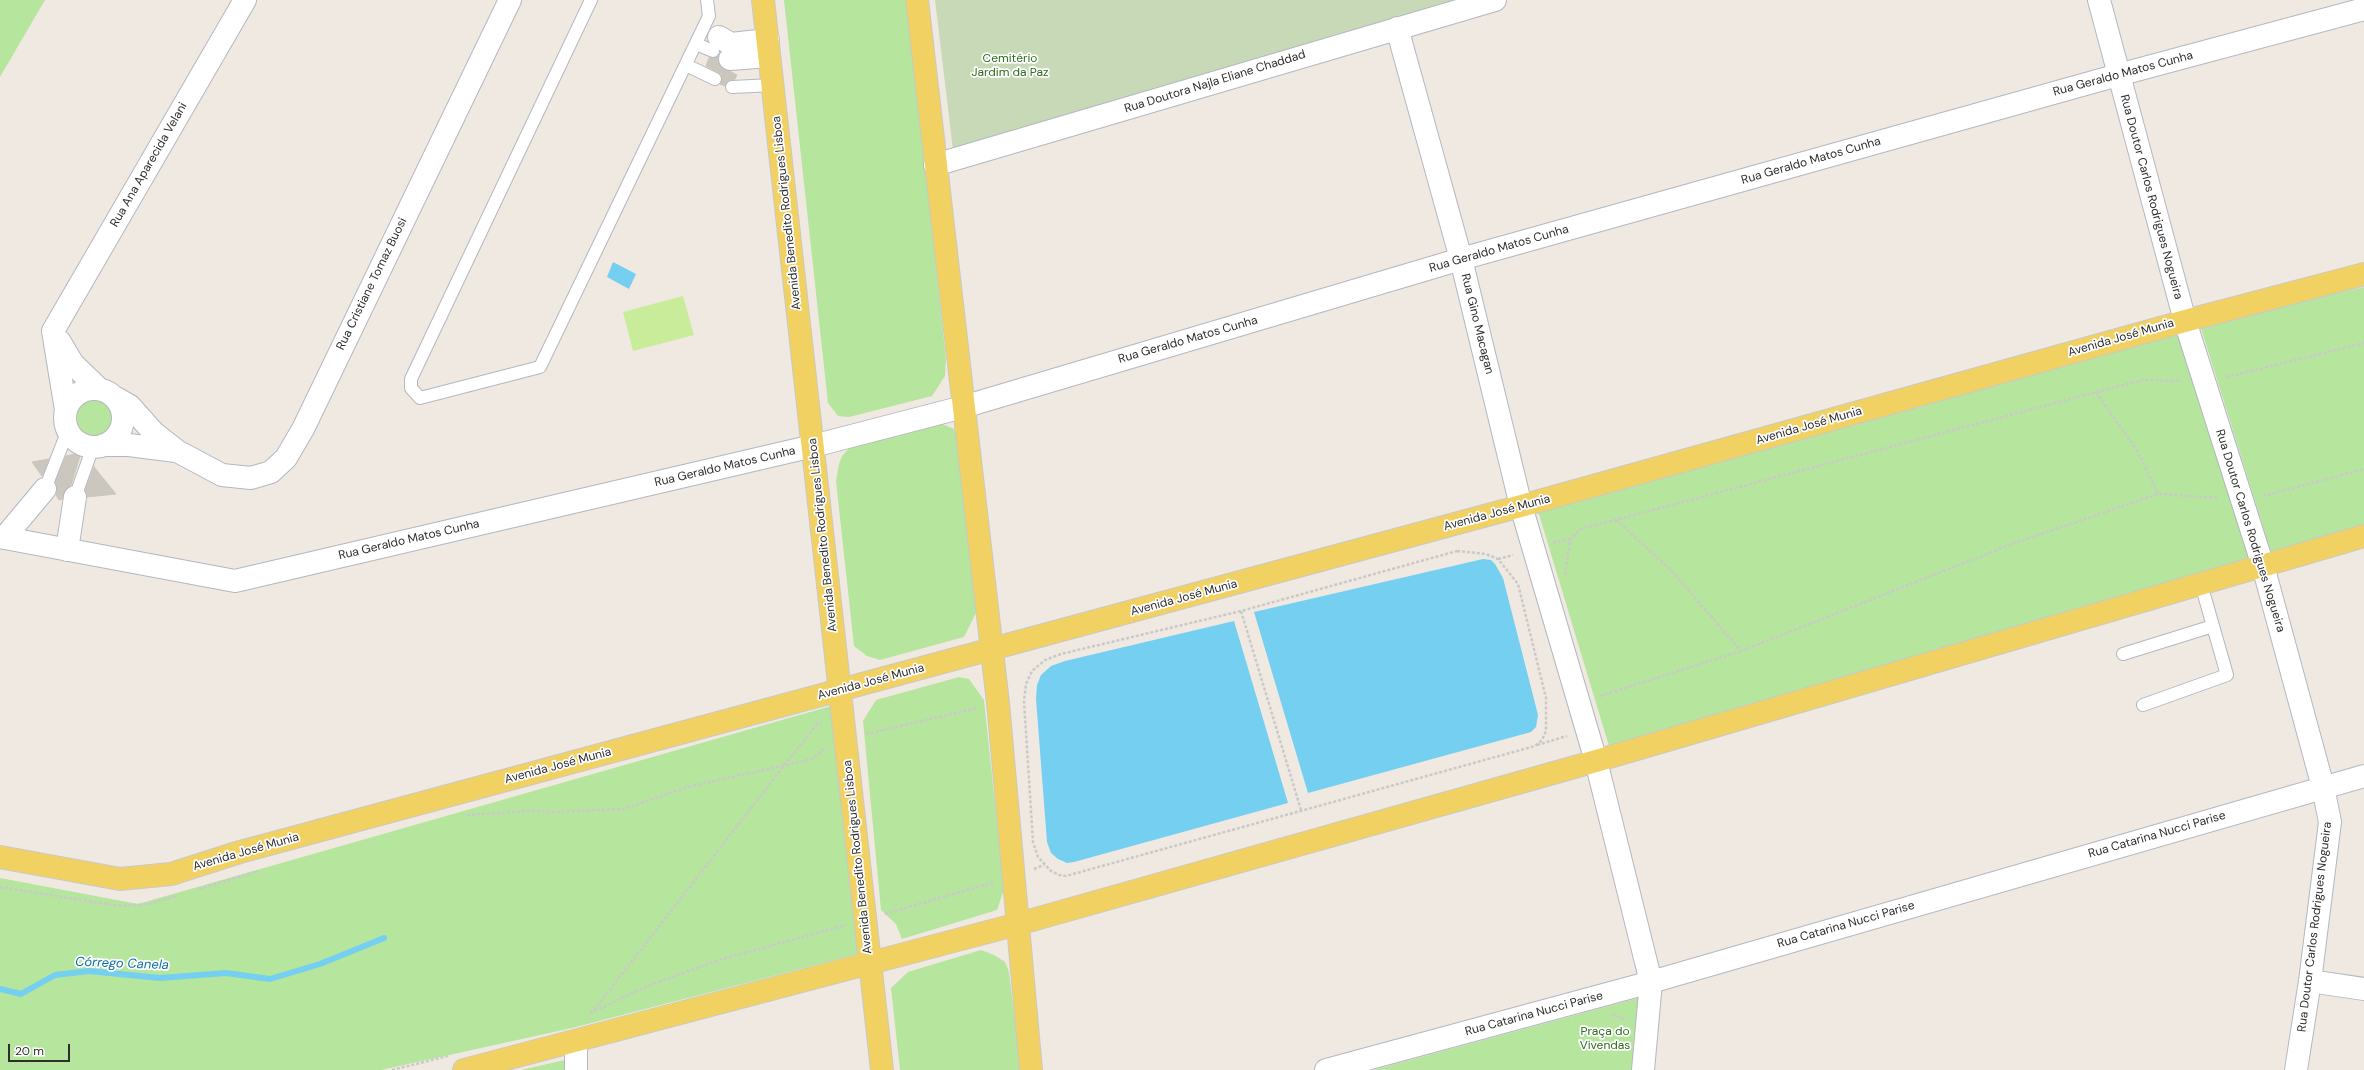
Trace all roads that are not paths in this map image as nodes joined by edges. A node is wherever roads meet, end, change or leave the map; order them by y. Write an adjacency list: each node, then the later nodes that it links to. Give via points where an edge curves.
1 (245, 0): 23 (street, Rua Ana Aparecida Velani)
2 (510, 0): 29 (street, Rua Cristiane Tomaz Buosi, via 303,429 286,458 271,472 251,478 222,475)
3 (591, 0): 14 (lane, via 411,379 411,388 416,396 424,398 540,367)
4 (707, 0): 12 (lane)
5 (763, 0): 13 (main road, Avenida Benedito Rodrigues Lisboa)
6 (917, 0): 19 (main road)
7 (1495, 0): 10 (street, Rua Doutora Najla Eliane Chaddad)
8 (2099, 0): 15 (street, Rua Doutor Carlos Rodrigues Nogueira)
9 (2364, 9): 15 (street, Rua Geraldo Matos Cunha)
10 (1397, 28): 19 (street, Rua Doutora Najla Eliane Chaddad); 20 (street, Rua Gino Macagan)
11 (696, 44): 12 (lane); 12 (lane); 14 (lane)
12 (716, 44): 13 (street)
13 (768, 48): 17 (main road, Avenida Benedito Rodrigues Lisboa)
14 (686, 65): 16 (lane)
15 (2118, 75): 20 (street, Rua Geraldo Matos Cunha); 22 (street, Rua Doutor Carlos Rodrigues Nogueira)
16 (715, 79)
17 (773, 85): 18 (lane); 28 (main road, Avenida Benedito Rodrigues Lisboa)
18 (732, 87)
19 (935, 165): 25 (main road)
20 (1461, 259): 25 (street, Rua Geraldo Matos Cunha); 32 (street, Rua Gino Macagan)
21 (2364, 274): 22 (main road, Avenida José Munia)
22 (2185, 320): 32 (main road, Avenida José Munia); 36 (street, Rua Doutor Carlos Rodrigues Nogueira)
23 (53, 331): 24 (street, via 73,364); 26 (street)
24 (107, 393): 26 (street, via 89,389 79,393 71,400); 27 (street, via 122,408 122,425 114,440); 29 (street, Rua Cristiane Tomaz Buosi, via 130,406 154,433)
25 (963, 407): 28 (street, Rua Geraldo Matos Cunha); 39 (main road)
26 (67, 420): 27 (street, via 74,439 83,445); 30 (lane)
27 (98, 446): 29 (street, Rua Cristiane Tomaz Buosi, via 152,447); 31 (lane)
28 (813, 446): 35 (street, Rua Geraldo Matos Cunha, via 235,581); 41 (main road, Avenida Benedito Rodrigues Lisboa)
29 (177, 451)
30 (43, 492): 31 (street, via 63,503); 34 (street)
31 (73, 504): 35 (street)
32 (1521, 506): 39 (main road, Avenida José Munia); 43 (street, Rua Gino Macagan)
33 (2364, 536): 36 (main road)
34 (2, 538): 35 (street, Rua Geraldo Matos Cunha)
35 (67, 550)
36 (2263, 566): 37 (main road); 45 (street, Rua Doutor Carlos Rodrigues Nogueira)
37 (2201, 584): 38 (lane); 43 (main road)
38 (2213, 626): 40 (lane); 42 (lane, via 2227,675)
39 (991, 650): 41 (main road, Avenida José Munia); 47 (main road)
40 (2123, 654)
41 (840, 690): 46 (main road, Avenida José Munia, via 240,852 171,874 120,879); 48 (main road, Avenida Benedito Rodrigues Lisboa)
42 (2143, 705)
43 (1596, 761): 47 (main road); 50 (street, Rua Gino Macagan)
44 (2364, 776): 45 (street, Rua Catarina Nucci Parise)
45 (2323, 787): 49 (street, Rua Doutor Carlos Rodrigues Nogueira, via 2330,822); 50 (street, Rua Catarina Nucci Parise)
46 (0, 856)
47 (1018, 924): 48 (main road); 56 (main road)
48 (870, 964): 52 (main road); 55 (main road, Avenida Benedito Rodrigues Lisboa)
49 (2310, 981): 51 (street); 59 (street, Rua Doutor Carlos Rodrigues Nogueira)
50 (1651, 982): 57 (street, Rua Catarina Nucci Parise); 58 (street, Rua Gino Macagan)
51 (2364, 989)
52 (576, 1042): 53 (main road); 54 (street)
53 (459, 1062)
54 (576, 1070)
55 (882, 1070)
56 (1031, 1070)
57 (1326, 1070)
58 (1643, 1070)
59 (2296, 1070)

